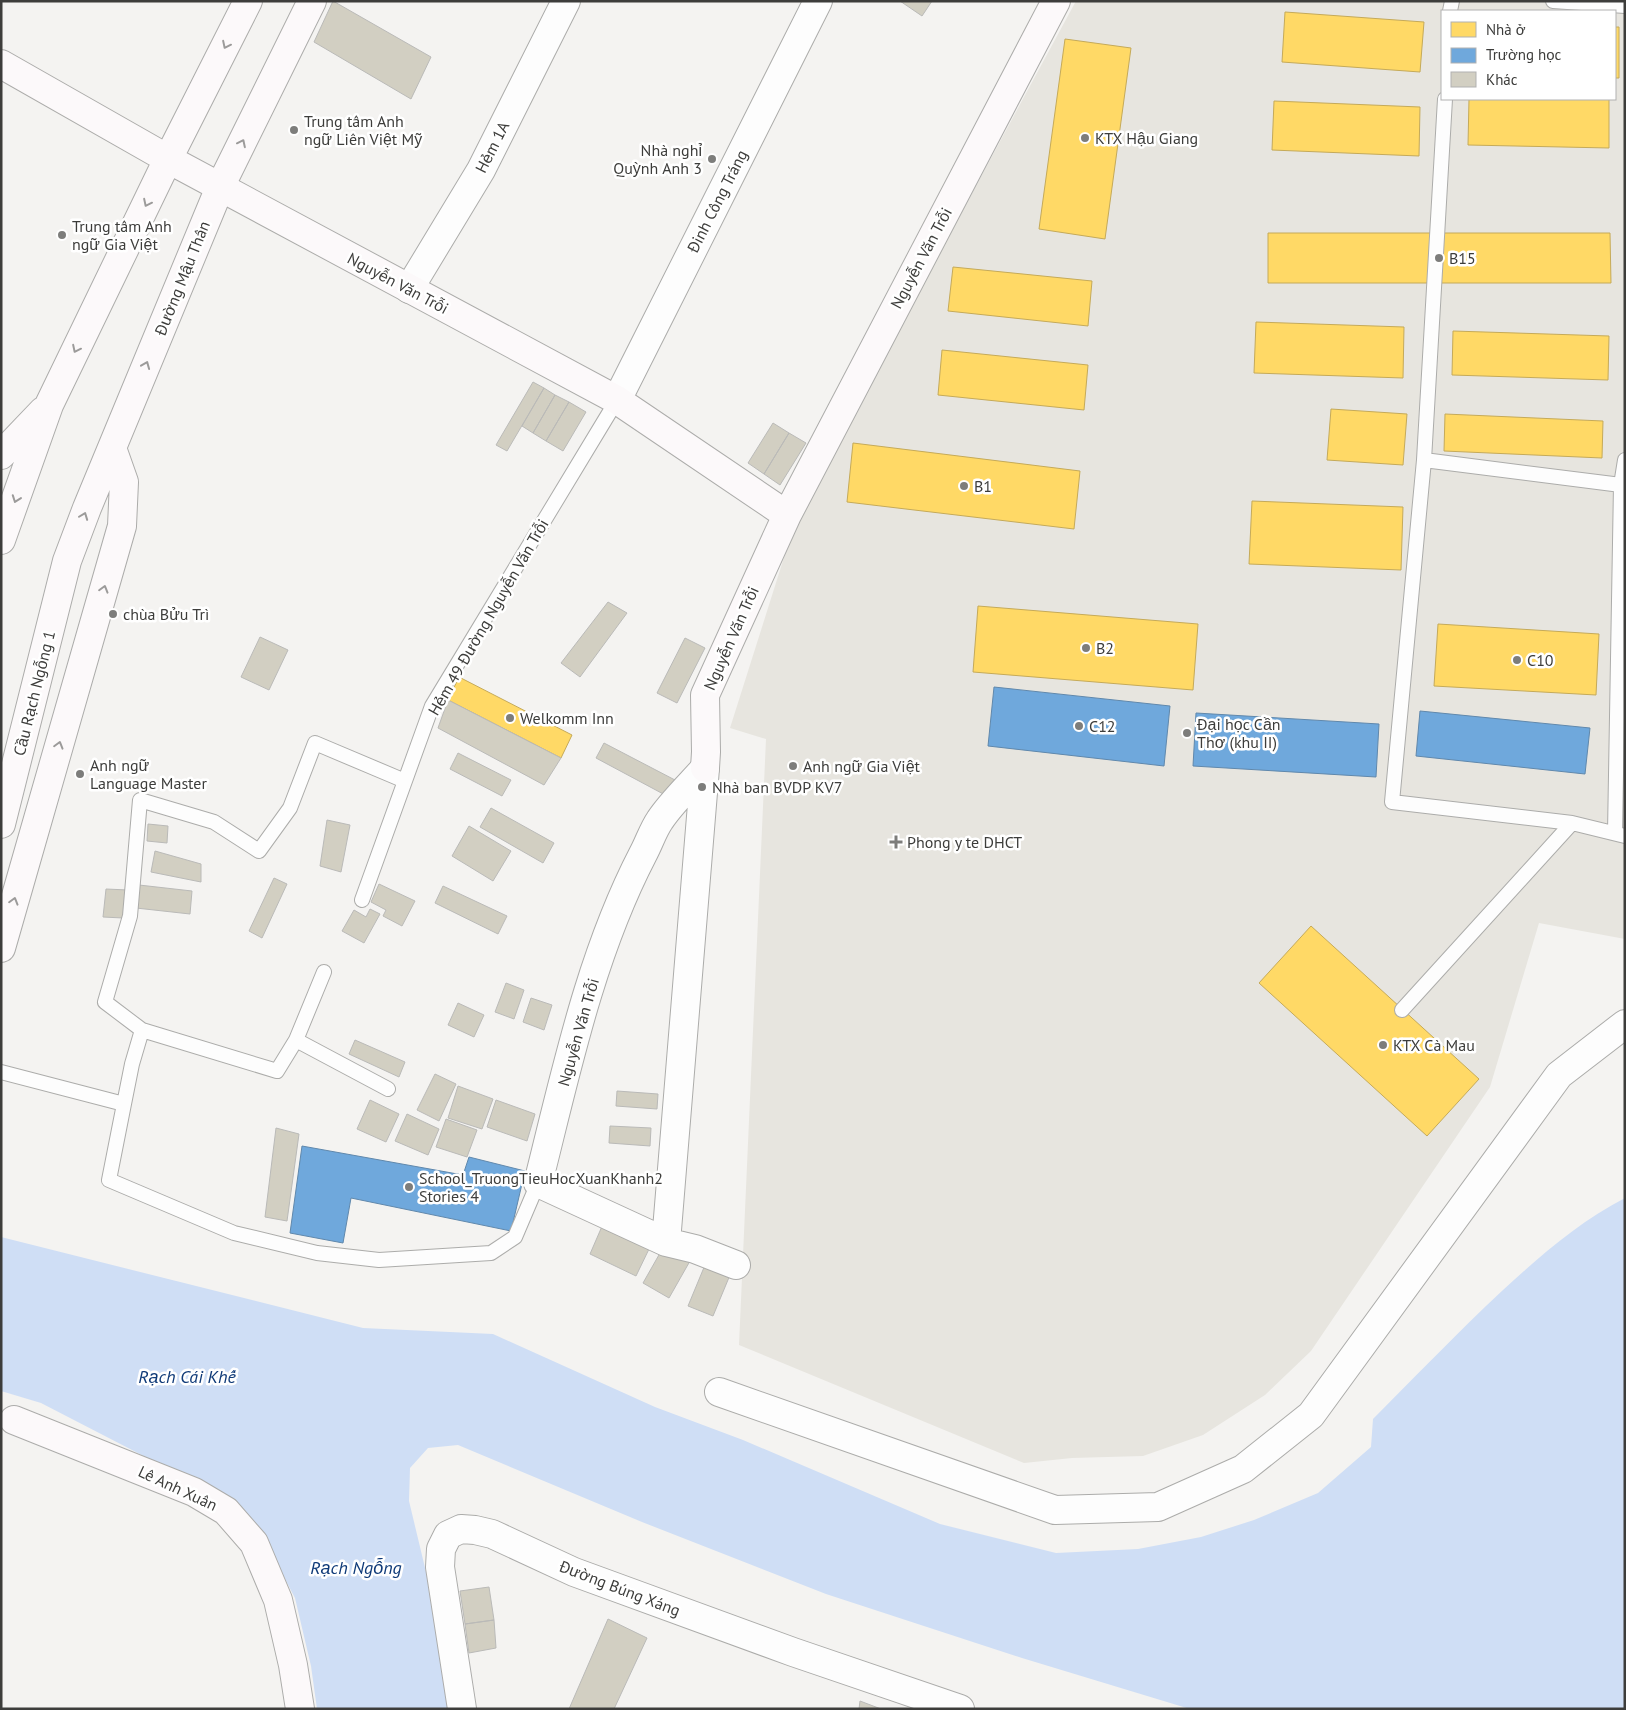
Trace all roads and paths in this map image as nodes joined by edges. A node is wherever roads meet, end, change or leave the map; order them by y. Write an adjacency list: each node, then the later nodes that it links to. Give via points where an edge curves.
1 (248, 1): 10 (street, one-way to 10)
2 (312, 1): 11 (street, Đường Mậu Thân, one-way to 2)
3 (566, 1): 12 (street, Hẻm 1A, via 481,170)
4 (818, 1): 13 (street, Đinh Công Tráng)
5 (1056, 1): 20 (street, Nguyễn Văn Trỗi)
6 (1553, 1): 7 (lane)
7 (1625, 6)
8 (1, 64): 10 (street, Nguyễn Văn Trỗi)
9 (1445, 100): 17 (lane)
10 (168, 159): 11 (street, Nguyễn Văn Trỗi); 14 (street, one-way to 14)
11 (220, 187): 12 (street, Nguyễn Văn Trỗi); 15 (street, Đường Mậu Thân, one-way to 11)
12 (409, 289): 13 (street, Nguyễn Văn Trỗi)
13 (617, 400): 20 (street, Nguyễn Văn Trỗi); 27 (lane, Hẻm 49 Đường Nguyễn Văn Trỗi, via 432,706)
14 (49, 405): 16 (street); 21 (street, one-way to 21)
15 (112, 448): 23 (street, Đường Mậu Thân, one-way to 15); 32 (street, one-way to 15, via 122,526 124,482)
16 (1, 455)
17 (1424, 460): 19 (lane); 28 (lane, via 1392,802)
18 (1625, 460): 19 (lane)
19 (1621, 485): 22 (lane)
20 (787, 515): 26 (street, Nguyễn Văn Trỗi, via 705,695)
21 (1, 540)
22 (1622, 555): 24 (lane)
23 (67, 561): 29 (street, Cầu Rạch Ngỗng 1)
24 (1621, 648): 25 (lane)
25 (1621, 748): 30 (lane)
26 (705, 768): 41 (street, Nguyễn Văn Trỗi, via 660,819 613,918 572,1049); 42 (street, Nguyễn Văn Trỗi)
27 (405, 781): 31 (lane, Hẻm 49 Đường Nguyễn Văn Trỗi); 36 (lane, via 315,743 290,808 259,851 214,822 140,800 130,916 105,1002)
28 (1572, 823): 30 (lane); 34 (lane)
29 (1, 824)
30 (1620, 834)
31 (362, 900)
32 (1, 948)
33 (324, 972): 37 (lane)
34 (1402, 1010)
35 (1625, 1024): 44 (street, via 1559,1074 1311,1415 1243,1469 1158,1507 1055,1510)
36 (142, 1030): 37 (lane, via 277,1071); 40 (lane)
37 (296, 1040): 39 (lane)
38 (1, 1072): 40 (lane)
39 (388, 1089)
40 (124, 1104): 41 (lane, via 109,1180 234,1233 318,1252 379,1260 491,1253 515,1237)
41 (538, 1183): 42 (street)
42 (666, 1242): 43 (street, via 695,1248)
43 (736, 1265)
44 (719, 1392)
45 (7, 1420): 46 (street, Lê Anh Xuân, via 194,1492 226,1511 254,1543 278,1600)
46 (300, 1709)
47 (462, 1709): 48 (street, Đường Búng Xáng, via 440,1567 441,1549 448,1535 461,1529 492,1534 574,1572)
48 (960, 1709)

